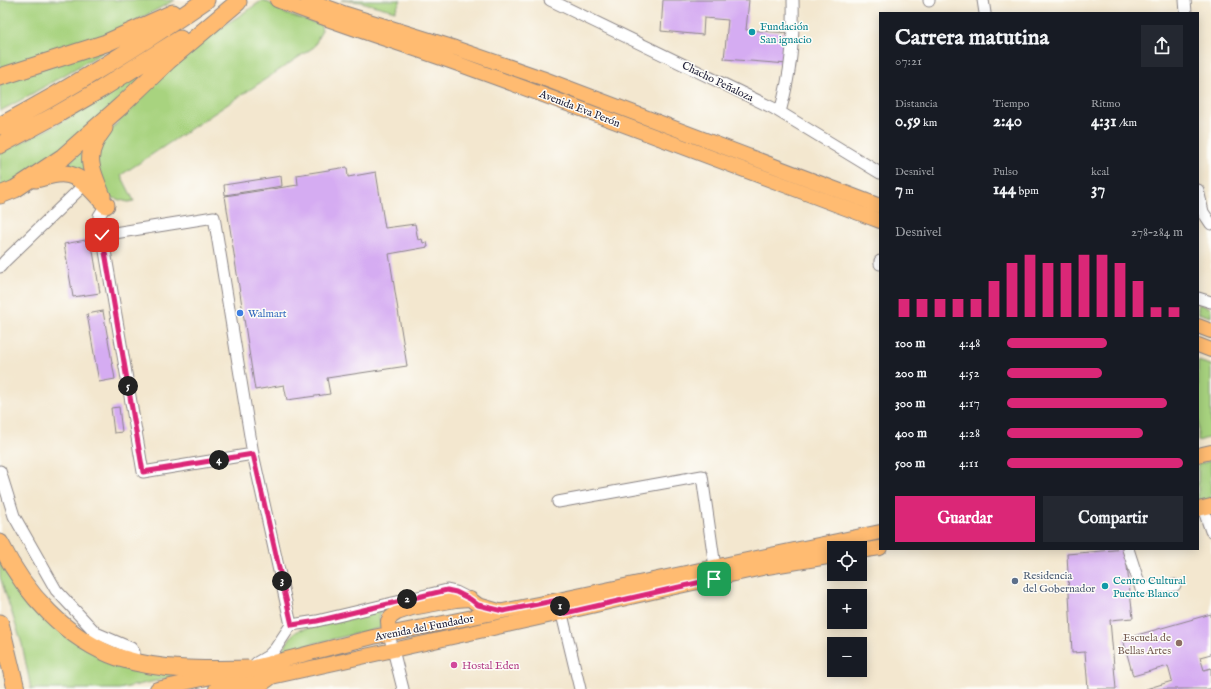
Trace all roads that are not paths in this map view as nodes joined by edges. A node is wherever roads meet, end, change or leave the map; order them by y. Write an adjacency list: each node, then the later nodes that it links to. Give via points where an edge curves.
1 (200, 0): 12 (highway, via 106,43)
2 (206, 0): 15 (highway, via 96,72)
3 (277, 0): 24 (main road, Avenida Eva Perón, via 520,86)
4 (308, 0): 22 (main road, Avenida Eva Perón, via 542,78)
5 (550, 0): 14 (street, Chacho Peñaloza)
6 (793, 0): 14 (street, via 791,64)
7 (983, 0): 10 (street)
8 (1185, 0): 11 (street)
9 (240, 1): 13 (highway, via 168,61); 16 (highway, via 101,89)
10 (984, 12)
11 (1186, 12)
12 (0, 77)
13 (122, 105): 19 (highway, via 63,157); 21 (highway, via 96,137 91,148 91,169)
14 (780, 112): 17 (street, Chacho Peñaloza)
15 (0, 126)
16 (0, 145)
17 (879, 172)
18 (86, 184): 19 (highway, via 64,174 35,179); 21 (highway); 27 (street)
19 (7, 192): 20 (highway)
20 (0, 199)
21 (106, 205): 26 (street, via 99,216)
22 (879, 206)
23 (1200, 206): 25 (street)
24 (879, 221)
25 (1211, 224)
26 (102, 235): 35 (street, via 143,472); 35 (street, via 214,217)
27 (0, 267)
28 (1199, 298): 29 (street)
29 (1211, 302)
30 (1199, 326): 31 (main road)
31 (1211, 331)
32 (1199, 345): 33 (main road)
33 (1211, 350)
34 (1211, 452): 36 (main road)
35 (253, 454): 53 (street)
36 (1199, 455)
37 (0, 471): 56 (street, via 14,516 56,590 96,633 131,648 134,652)
38 (558, 502): 47 (street, via 702,476)
39 (1204, 508): 40 (street)
40 (1211, 531)
41 (879, 532): 47 (main road, Avenida del Fundador)
42 (0, 544): 56 (highway, via 35,598 48,612 99,649)
43 (879, 548): 44 (main road)
44 (867, 550)
45 (1128, 550): 48 (street, via 1141,589)
46 (827, 557): 50 (main road, Avenida del Fundador)
47 (715, 567): 50 (main road, Avenida del Fundador)
48 (1175, 585)
49 (470, 599): 51 (main road, via 478,605); 53 (street, via 447,590); 54 (main road, via 397,612 388,622)
50 (560, 607): 51 (main road, Avenida del Fundador); 55 (main road, Avenida del Fundador); 64 (street)
51 (503, 611): 54 (main road, Avenida del Fundador)
52 (0, 624): 59 (highway)
53 (292, 625): 57 (street, via 268,656)
54 (389, 634): 55 (street); 57 (main road, Avenida del Fundador)
55 (393, 650): 58 (main road, Avenida del Fundador); 63 (street)
56 (132, 660): 57 (highway, via 176,669)
57 (247, 669): 60 (main road, Avenida del Fundador)
58 (268, 678): 61 (main road, Avenida del Fundador); 62 (highway)
59 (15, 683)
60 (157, 689)
61 (216, 689)
62 (252, 689)
63 (403, 689)
64 (580, 689)

